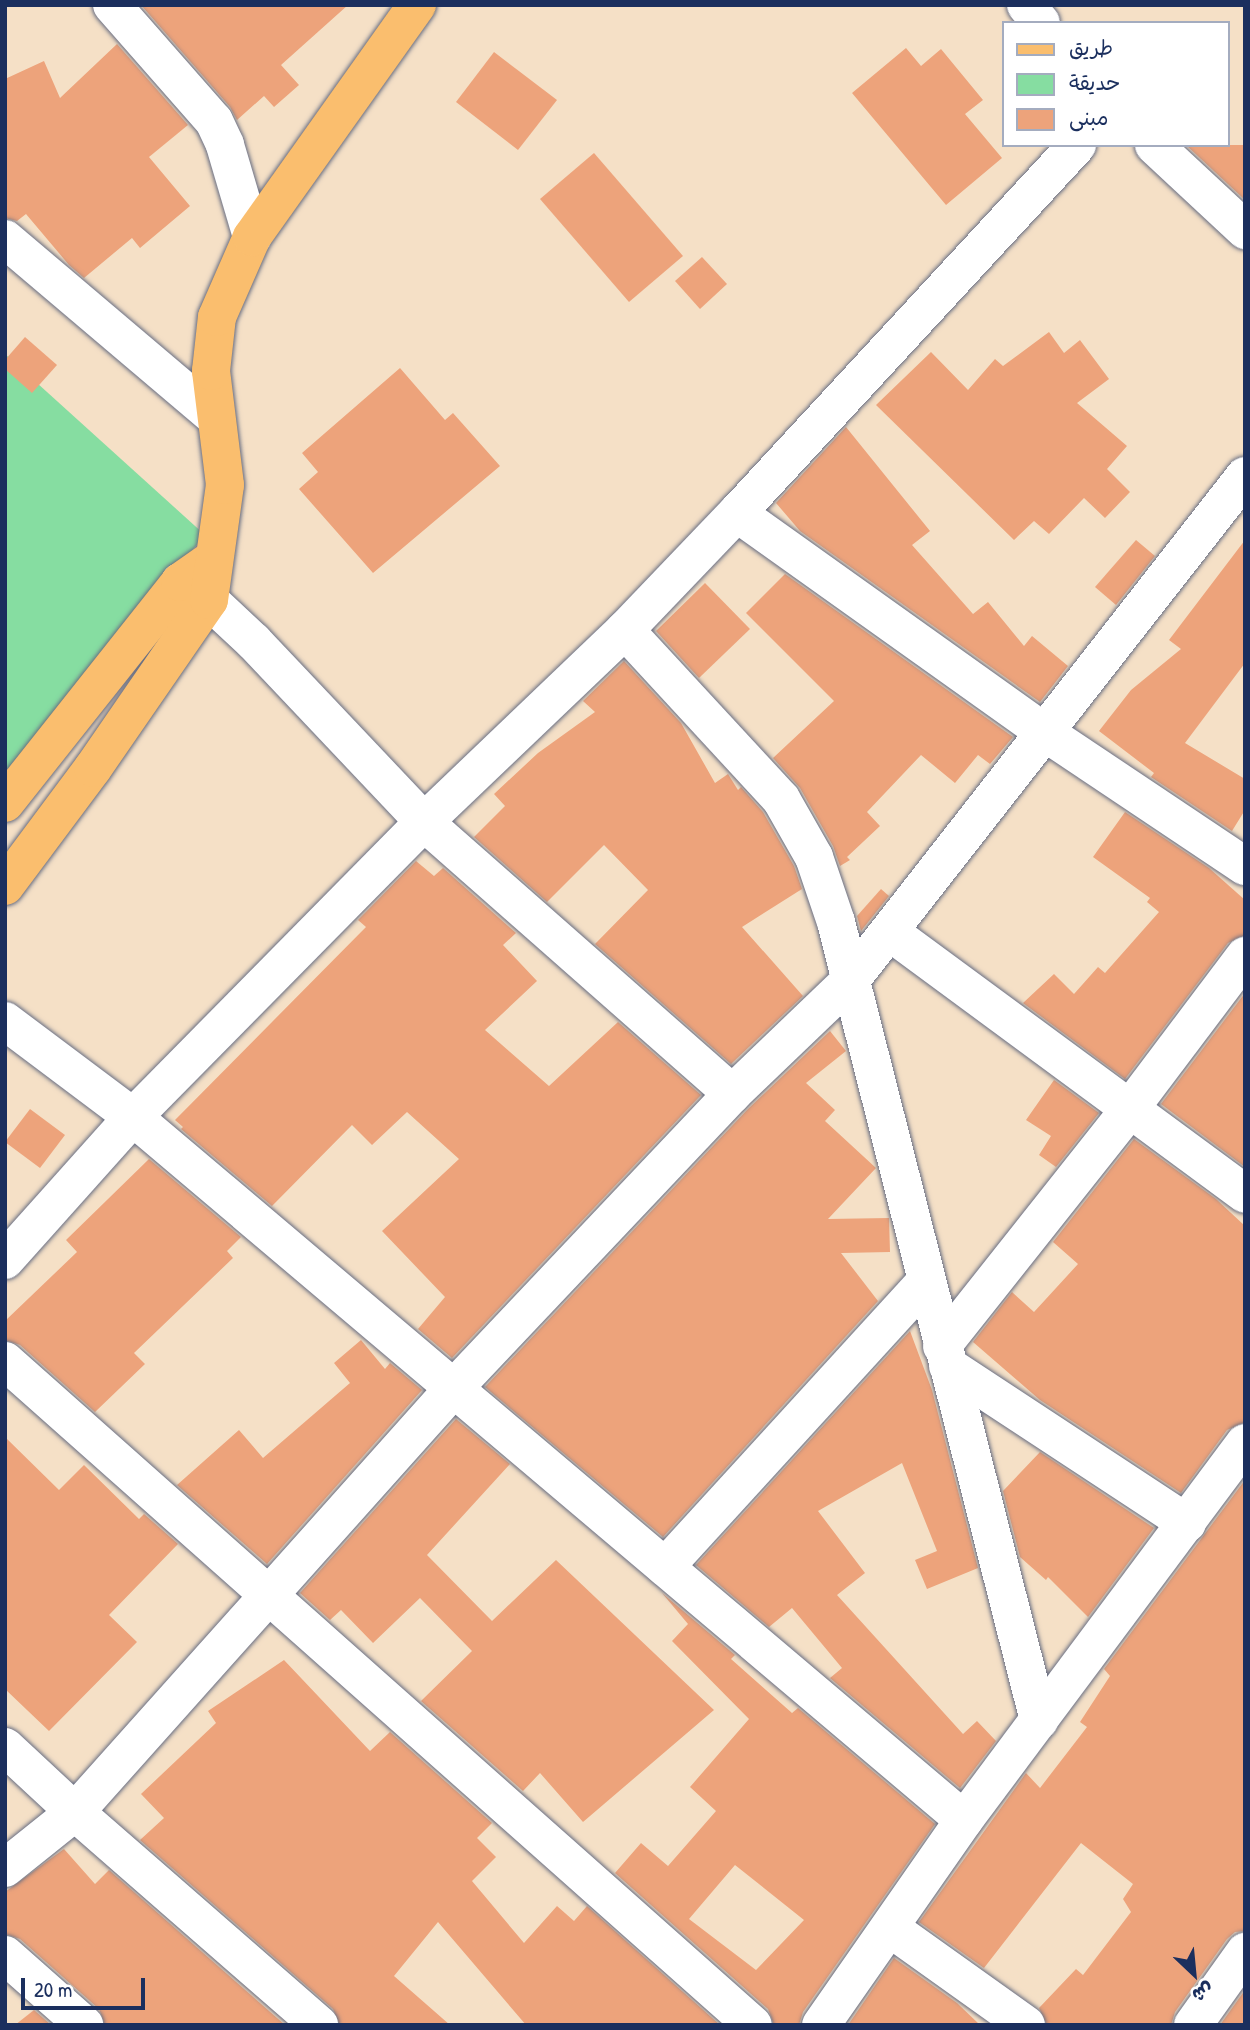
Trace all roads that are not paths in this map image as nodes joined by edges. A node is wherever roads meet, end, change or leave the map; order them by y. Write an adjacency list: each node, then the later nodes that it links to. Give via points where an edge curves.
1 (112, 5): 8 (street, via 214,121)
2 (417, 5): 8 (main road)
3 (1026, 5): 4 (street)
4 (1039, 21)
5 (1075, 147): 12 (street)
6 (1156, 147): 7 (street)
7 (1239, 214)
8 (252, 237): 10 (main road, via 217,317 211,370)
9 (5, 239): 10 (street)
10 (214, 416): 13 (main road, via 225,485 213,559)
11 (1245, 476): 15 (street)
12 (737, 513): 14 (street); 15 (street)
13 (195, 591): 16 (main road); 17 (street, via 254,642); 19 (main road, via 93,768)
14 (625, 630): 17 (street); 22 (street, via 781,799 814,857)
15 (1043, 731): 18 (street); 20 (street)
16 (5, 803)
17 (424, 821): 24 (street); 26 (street)
18 (1245, 866)
19 (5, 886)
20 (890, 932): 22 (street); 25 (street)
21 (1245, 956): 25 (street)
22 (850, 981): 24 (street); 29 (street)
23 (7, 1026): 26 (street)
24 (732, 1094): 32 (street)
25 (1129, 1110): 27 (street); 30 (street)
26 (134, 1117): 28 (street); 32 (street)
27 (1245, 1194)
28 (5, 1260)
29 (926, 1281): 30 (street); 35 (street)
30 (945, 1356): 34 (street); 37 (street)
31 (5, 1361): 36 (street)
32 (454, 1388): 35 (street); 36 (street)
33 (1245, 1443): 34 (street)
34 (1187, 1523): 37 (street)
35 (665, 1567): 40 (street)
36 (267, 1594): 39 (street); 47 (street)
37 (1039, 1721): 40 (street)
38 (5, 1747): 39 (street)
39 (75, 1812): 41 (street); 46 (street)
40 (964, 1820): 42 (street)
41 (5, 1868)
42 (890, 1928): 48 (street); 49 (street)
43 (1245, 1952): 50 (street)
44 (5, 1955): 45 (street)
45 (84, 2025)
46 (319, 2025)
47 (753, 2025)
48 (821, 2025)
49 (1026, 2025)
50 (1193, 2025)

